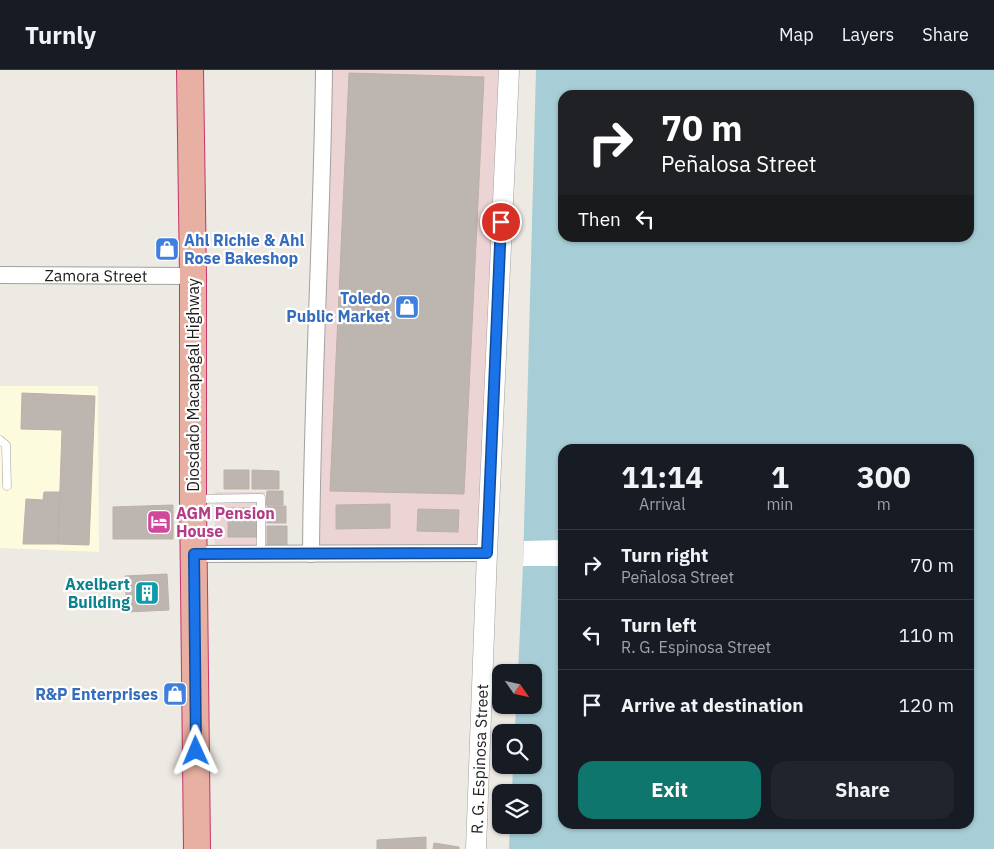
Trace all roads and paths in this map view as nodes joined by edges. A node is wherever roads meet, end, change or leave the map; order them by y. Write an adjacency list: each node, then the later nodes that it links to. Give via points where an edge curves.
1 (190, 70): 5 (highway, Diosdado Macapagal Highway)
2 (324, 70): 12 (street)
3 (509, 70): 9 (street, R. G. Espinosa Street)
4 (0, 276): 5 (street, Zamora Street)
5 (193, 276): 8 (highway, Diosdado Macapagal Highway)
6 (0, 440): 7 (lane, via 6,445)
7 (6, 486)
8 (193, 499): 10 (highway, Diosdado Macapagal Highway); 11 (lane, via 260,498)
9 (487, 553): 12 (street); 14 (street, R. G. Espinosa Street)
10 (194, 554): 11 (street); 13 (highway, Diosdado Macapagal Highway)
11 (261, 554): 12 (street)
12 (311, 554)
13 (197, 849)
14 (476, 849)

